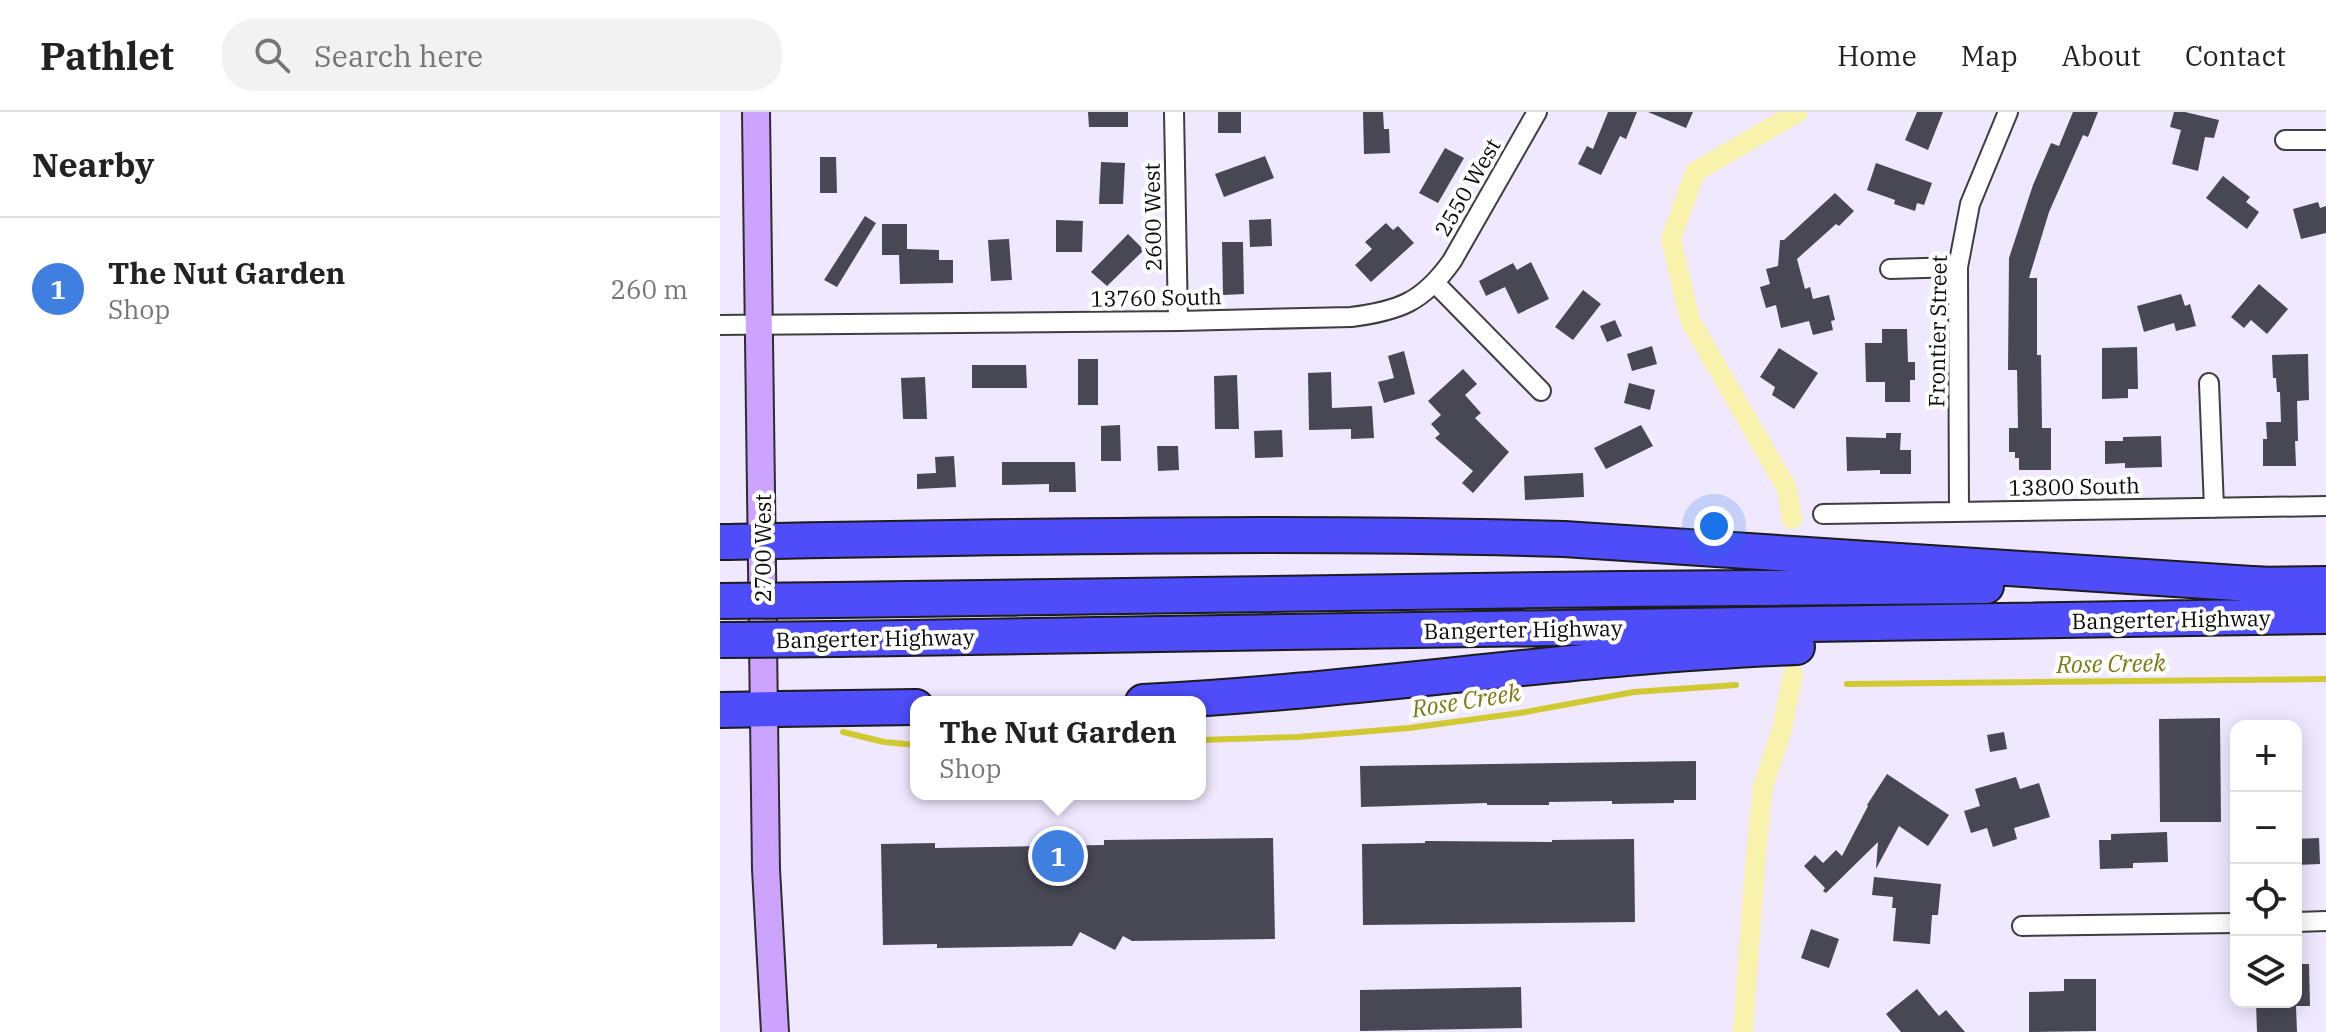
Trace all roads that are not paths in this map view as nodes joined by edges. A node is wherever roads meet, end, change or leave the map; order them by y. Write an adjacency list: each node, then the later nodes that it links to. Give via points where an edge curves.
1 (756, 112): 12 (main road, 2700 West)
2 (1174, 112): 10 (street, 2600 West)
3 (1537, 112): 9 (street, 2550 West)
4 (2008, 112): 7 (street, Frontier Street, via 1970,204)
5 (2285, 140): 6 (street)
6 (2326, 140)
7 (1958, 267): 8 (street); 17 (street, Frontier Street)
8 (1890, 269)
9 (1436, 284): 10 (street, 13760 South, via 1407,303 1374,314); 14 (street)
10 (1178, 321): 12 (street, 13760 South)
11 (720, 325): 12 (street, 13760 South)
12 (761, 325): 19 (main road, 2700 West)
13 (2209, 383): 16 (street)
14 (1541, 391)
15 (2326, 506): 16 (street, 13800 South)
16 (2214, 508): 17 (street, 13800 South)
17 (1959, 512): 18 (street, 13800 South)
18 (1823, 514)
19 (762, 541): 20 (highway); 22 (highway, via 1257,535 1564,539); 29 (main road, 2700 West)
20 (720, 542)
21 (2326, 584): 22 (highway, Bangerter Highway)
22 (2267, 585): 23 (highway, Bangerter Highway, bridge)
23 (720, 601)
24 (2326, 616): 25 (highway, Bangerter Highway)
25 (2156, 619): 26 (highway, Bangerter Highway, bridge); 27 (highway, via 1671,654)
26 (720, 640)
27 (1206, 698)
28 (910, 707): 29 (highway)
29 (763, 709): 30 (highway); 35 (main road, 2700 West)
30 (720, 710)
31 (2326, 921): 32 (street)
32 (2302, 922)
33 (2230, 923): 34 (street)
34 (2022, 926)
35 (775, 1032)

